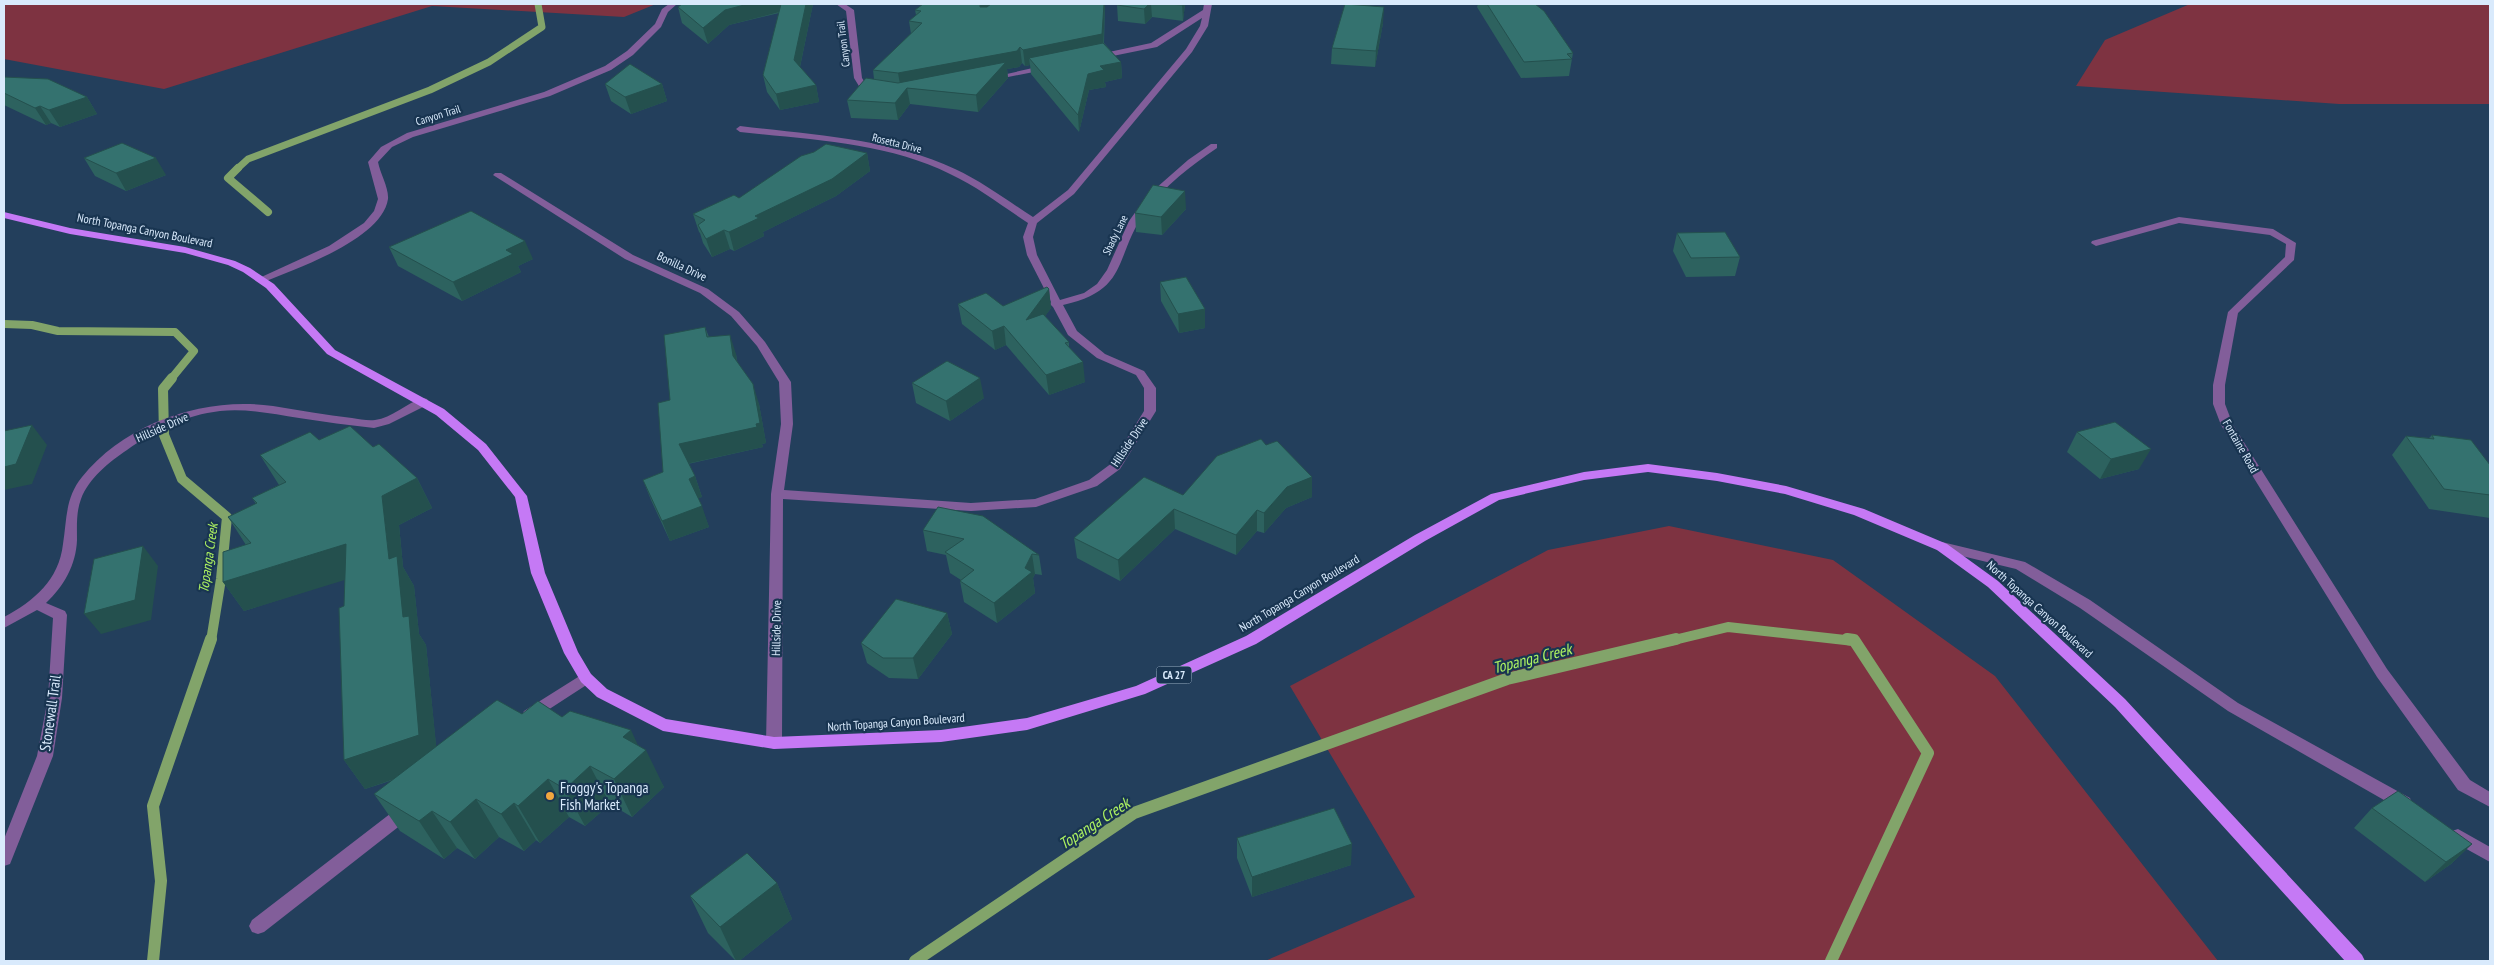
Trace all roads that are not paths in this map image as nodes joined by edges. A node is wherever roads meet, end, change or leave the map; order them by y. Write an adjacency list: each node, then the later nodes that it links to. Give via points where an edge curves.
1 (673, 4): 14 (street, Canyon Trail, via 658,25 630,53 608,68 547,94 389,144 373,162 383,200 378,215 358,233 324,253)
2 (840, 4): 7 (street, Canyon Trail, via 850,10 858,78 866,88)
3 (1207, 7): 4 (street, via 1154,45); 12 (street, via 1204,26 1147,101 1071,192)
4 (1090, 59)
5 (1053, 66): 6 (street)
6 (987, 79)
7 (886, 93)
8 (740, 129): 12 (street, Rosetta Drive, via 825,139 908,155 952,171)
9 (1214, 146): 15 (street, Shady Lane, via 1174,173 1159,188 1133,222 1103,285 1090,294)
10 (498, 175): 17 (street, Bonilla Drive, via 629,257 704,291 735,314 761,344 785,382 787,424)
11 (4, 215): 14 (main road, North Topanga Canyon Boulevard / CA 27, via 44,226 191,251 227,262)
12 (1033, 222): 15 (street, Hillside Drive, via 1028,237 1032,255)
13 (2096, 243): 25 (street, Fontaine Road, via 2179,220 2273,232 2291,243 2290,258 2233,312 2219,385 2219,404 2232,433 2382,673 2464,785)
14 (262, 279): 16 (main road, North Topanga Canyon Boulevard / CA 27, via 331,352)
15 (1055, 304): 17 (street, Hillside Drive, via 1072,333 1101,356 1140,373 1150,388 1150,411 1132,441 1116,466 1093,483 1036,502 971,507)
16 (422, 402): 19 (street, Hillside Drive, via 385,422 374,424 242,406 200,411 130,441 101,464 81,487 75,499 69,555 59,580); 21 (main road, North Topanga Canyon Boulevard / CA 27, via 440,412 482,446 521,496 538,574 571,653)
17 (777, 494): 23 (street, Hillside Drive)
18 (1942, 547): 23 (main road, North Topanga Canyon Boulevard / CA 27, via 1859,512 1786,490 1717,476 1648,468 1584,476 1495,497 1420,538 1251,640 1140,690 1026,724 941,736); 26 (street, via 2020,565 2085,604 2233,707); 31 (main road, North Topanga Canyon Boulevard / CA 27, via 1993,584 2120,703)
19 (37, 605): 20 (street, Hillside Drive); 29 (street, Stonewall Trail, via 60,615 55,698 45,756)
20 (4, 623)
21 (586, 678): 22 (street); 23 (main road, North Topanga Canyon Boulevard / CA 27, via 602,693 663,725)
22 (520, 722)
23 (774, 744)
24 (420, 800): 30 (street)
25 (2490, 800)
26 (2416, 810)
27 (2449, 830): 28 (street)
28 (2490, 855)
29 (4, 859)
30 (258, 926)
31 (2356, 961)

